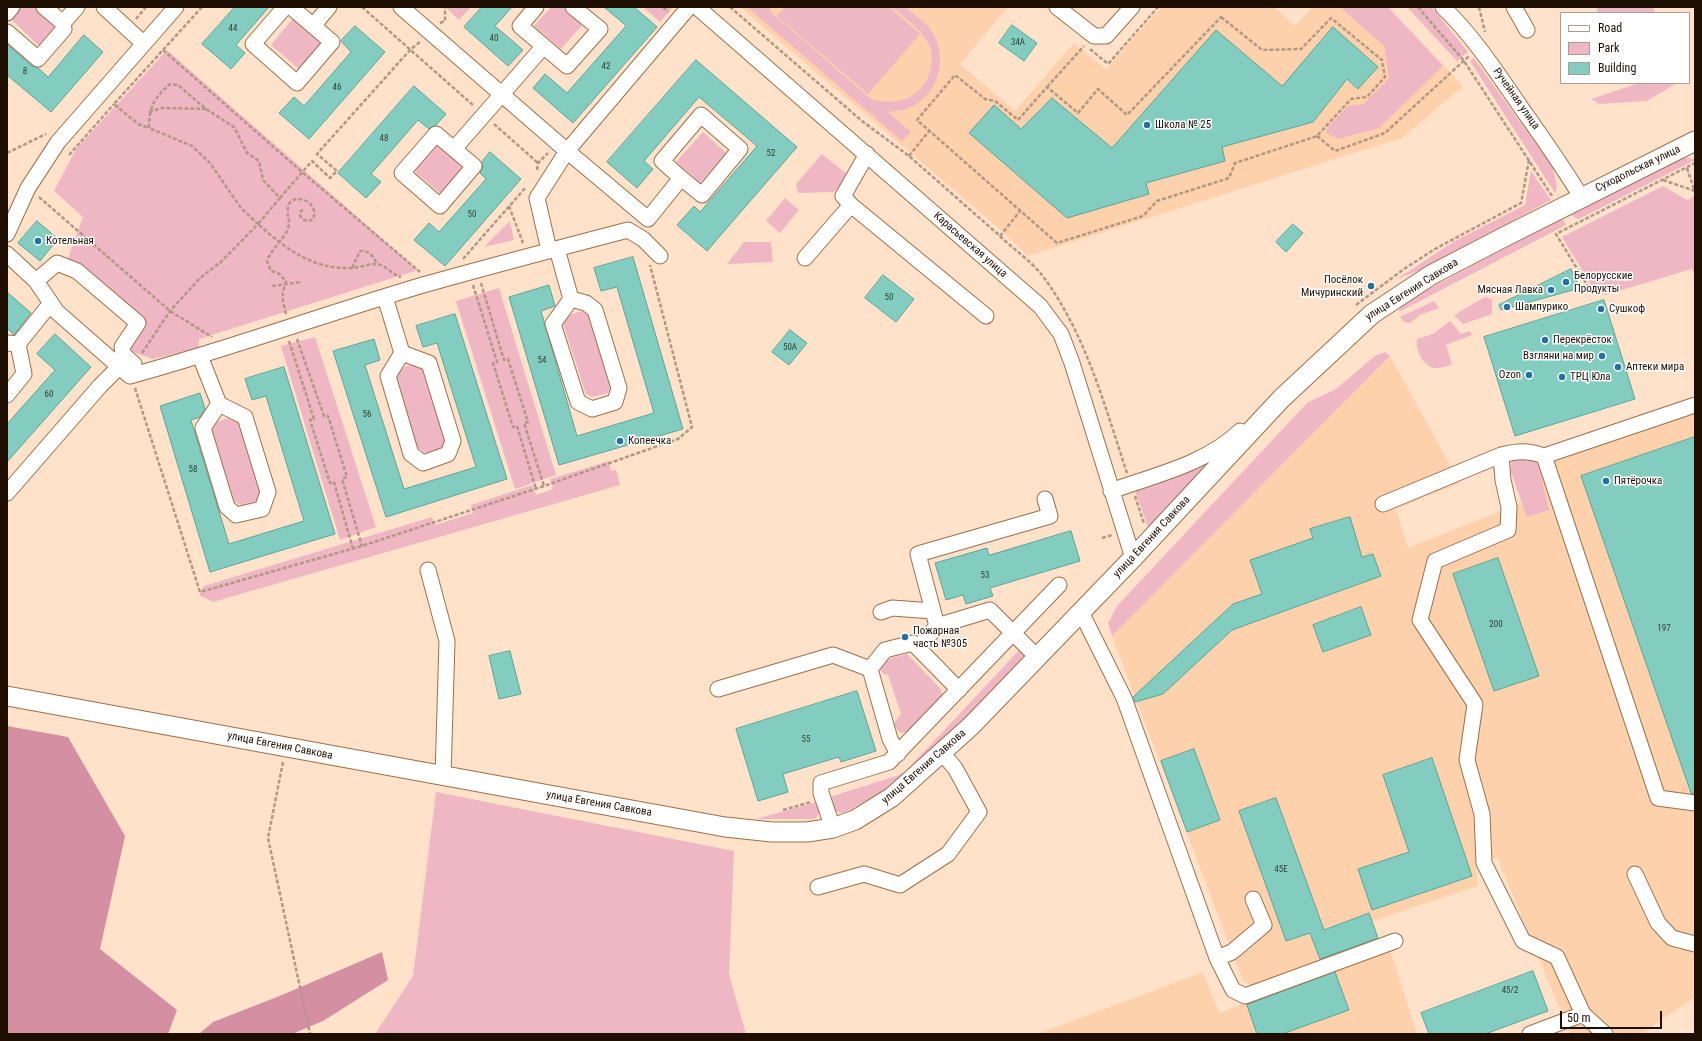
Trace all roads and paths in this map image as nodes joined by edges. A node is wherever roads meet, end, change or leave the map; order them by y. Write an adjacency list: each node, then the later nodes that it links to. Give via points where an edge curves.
1 (12, 7): 23 (street)
2 (44, 7): 24 (street)
3 (76, 7): 24 (street)
4 (104, 7): 29 (street)
5 (176, 7): 29 (street)
6 (202, 7): 32 (path)
7 (285, 7): 25 (street, via 253,44 297,82 332,42)
8 (291, 7): 25 (street)
9 (329, 7): 25 (street)
10 (362, 7): 33 (path)
11 (401, 7): 28 (street)
12 (446, 7): 28 (path, via 445,21 436,25)
13 (536, 7): 30 (street, via 520,26)
14 (573, 7): 30 (street, via 600,29 567,66)
15 (688, 7): 46 (street)
16 (697, 7): 48 (street, Карасьевская улица)
17 (730, 7): 50 (path, via 862,121)
18 (1057, 7): 19 (street, via 1094,36 1106,36)
19 (1132, 7)
20 (1418, 7): 34 (path)
21 (1443, 7): 31 (street, Ручейная улица)
22 (1514, 7): 26 (street)
23 (7, 13)
24 (63, 23): 27 (street, via 64,29 38,59)
25 (313, 26)
26 (1527, 30)
27 (7, 32)
28 (431, 33): 33 (path); 35 (street)
29 (143, 44): 57 (street, via 58,142)
30 (543, 47): 35 (street)
31 (1479, 48): 34 (path); 61 (street, Ручейная улица, via 1567,173)
32 (163, 50): 36 (path); 54 (path)
33 (410, 50): 39 (path); 54 (path, via 317,154 337,171 330,178 312,161)
34 (1464, 61): 43 (path, via 1385,133 1335,151); 64 (path)
35 (501, 95): 39 (street); 46 (street)
36 (114, 104): 40 (path, via 138,124); 49 (path)
37 (206, 109): 38 (path, via 162,108); 38 (path, via 178,85 170,84 155,100); 60 (path, via 234,127 247,153 259,161 263,180)
38 (149, 112): 40 (path)
39 (484, 115): 45 (street); 51 (path)
40 (149, 128): 67 (path, via 192,146 210,163 241,208)
41 (929, 131): 43 (path, via 917,120 954,75 985,99 995,101 1018,120 1047,87 1078,113 1098,89 1127,116 1221,17 1262,50 1301,49 1331,18 1382,60 1385,77 1367,97 1351,99); 50 (path); 66 (path)
42 (48, 133): 47 (path)
43 (1317, 136): 66 (path, via 1235,163 1229,178 1157,201 1143,216 1057,243)
44 (1695, 141): 61 (main road, Суходольская улица)
45 (454, 149): 45 (street, via 474,166 440,206 402,173 436,134)
46 (567, 152): 55 (street, via 648,219); 72 (street, via 537,198)
47 (7, 153)
48 (867, 154): 62 (street, via 844,196); 104 (street, Карасьевская улица, via 1040,306 1061,334 1083,394)
49 (69, 155)
50 (909, 156): 66 (path, via 1000,236)
51 (538, 164)
52 (1695, 164): 53 (path)
53 (1688, 168): 56 (path); 58 (path)
54 (302, 172): 60 (path); 79 (path)
55 (681, 178): 55 (street, via 662,161 701,115 740,149 702,195)
56 (1663, 180): 58 (path); 84 (path, via 1556,234)
57 (28, 188): 68 (street); 88 (path)
58 (1695, 191)
59 (517, 197): 63 (path)
60 (280, 198): 67 (path)
61 (1581, 198): 64 (main road, улица Евгения Савкова)
62 (851, 205): 75 (street); 89 (street)
63 (509, 206): 71 (path); 78 (path)
64 (1559, 207): 97 (main road, улица Евгения Савкова, via 1431,276 1372,314)
65 (304, 209): 70 (path, via 300,216 304,220 313,219 312,205 305,200 298,199 289,205 288,229)
66 (1020, 211)
67 (258, 224): 70 (path); 88 (path, via 222,262 200,278)
68 (7, 234)
69 (643, 239): 72 (street, via 628,230); 74 (street); 102 (path, via 692,427 678,439)
70 (278, 242): 77 (path, via 302,258); 82 (path, via 267,260 271,271 284,277)
71 (525, 248)
72 (553, 249): 78 (street); 86 (street)
73 (7, 254): 80 (street)
74 (660, 256)
75 (805, 258)
76 (377, 264): 77 (path); 77 (path, via 371,255 360,251); 79 (path, via 394,275)
77 (352, 268)
78 (468, 270): 79 (street); 102 (path, via 504,360 508,359 528,422 524,423); 103 (path, via 497,362 493,363 513,427 517,426)
79 (425, 280): 85 (street)
80 (36, 281): 87 (street); 95 (street, via 57,263 77,272 138,324 122,347)
81 (302, 282): 82 (path)
82 (285, 284): 83 (path); 90 (path, via 282,301)
83 (272, 286)
84 (1592, 293)
85 (385, 297): 90 (street); 93 (street)
86 (571, 299): 86 (street, via 553,324 578,402 592,409 615,402 619,388 595,310 586,303)
87 (51, 303): 92 (street); 95 (street, via 57,312)
88 (170, 311): 91 (path); 95 (path)
89 (986, 316)
90 (289, 327): 94 (street); 108 (path, via 324,416 328,416 347,477 342,479); 109 (path, via 314,419 310,420 330,484 334,482)
91 (213, 338)
92 (13, 343): 96 (street, via 24,374)
93 (402, 353): 93 (street, via 388,376 411,454 423,463 448,454 453,441 429,363)
94 (200, 356): 95 (street); 98 (street)
95 (128, 368): 105 (street, via 100,386); 109 (path, via 200,592)
96 (7, 395)
97 (1281, 399): 104 (street, via 1270,402 1226,444 1203,457); 110 (main road, улица Евгения Савкова)
98 (219, 404): 98 (street, via 203,428 227,507 236,515 262,509 268,492 245,417)
99 (1695, 404): 101 (street)
100 (1501, 455): 101 (street, via 1532,451); 107 (street); 136 (street, via 1509,507 1508,530 1436,561 1420,620 1475,704 1467,760 1482,814 1484,863 1523,941 1557,957)
101 (1544, 456): 128 (street, via 1658,798)
102 (544, 486): 103 (path)
103 (536, 489): 108 (path)
104 (1111, 491): 110 (street, Карасьевская улица)
105 (7, 493)
106 (1045, 499): 113 (street, via 1050,516 918,554)
107 (1382, 504)
108 (362, 546): 109 (path)
109 (353, 549)
110 (1132, 558): 115 (main road, улица Евгения Савкова)
111 (428, 570): 127 (street, via 447,641)
112 (1059, 585): 117 (street)
113 (933, 611): 114 (street, via 892,608); 116 (street)
114 (881, 612)
115 (1082, 612): 119 (main road, улица Евгения Савкова); 135 (street, via 1124,698)
116 (937, 626): 117 (street, via 990,610); 118 (street)
117 (1013, 632): 119 (street); 122 (street)
118 (918, 648): 120 (street, via 913,643 885,650); 122 (street)
119 (1038, 658): 125 (main road, улица Евгения Савкова)
120 (870, 669): 121 (street, via 834,655); 126 (street, via 890,739)
121 (718, 690)
122 (959, 690): 126 (street)
123 (7, 696): 124 (main road, улица Евгения Савкова)
124 (286, 748): 127 (main road, улица Евгения Савкова); 137 (path, via 268,838)
125 (942, 753): 129 (main road, улица Евгения Савкова, via 892,797 855,820); 131 (street, via 955,768 979,812 948,854 900,885 864,874)
126 (898, 754): 129 (street, via 889,762 821,783 821,793)
127 (444, 777): 129 (main road, улица Евгения Савкова, via 726,827 772,832)
128 (1695, 803)
129 (833, 828)
130 (1635, 874): 134 (street, via 1658,923 1672,938)
131 (818, 887)
132 (1253, 899): 135 (street, via 1264,925 1232,952)
133 (1395, 941): 135 (street, via 1245,996 1233,990)
134 (1695, 944)
135 (1217, 958)
136 (1583, 1014): 138 (street); 139 (street)
137 (310, 1034)
138 (1530, 1034)
139 (1605, 1034)

